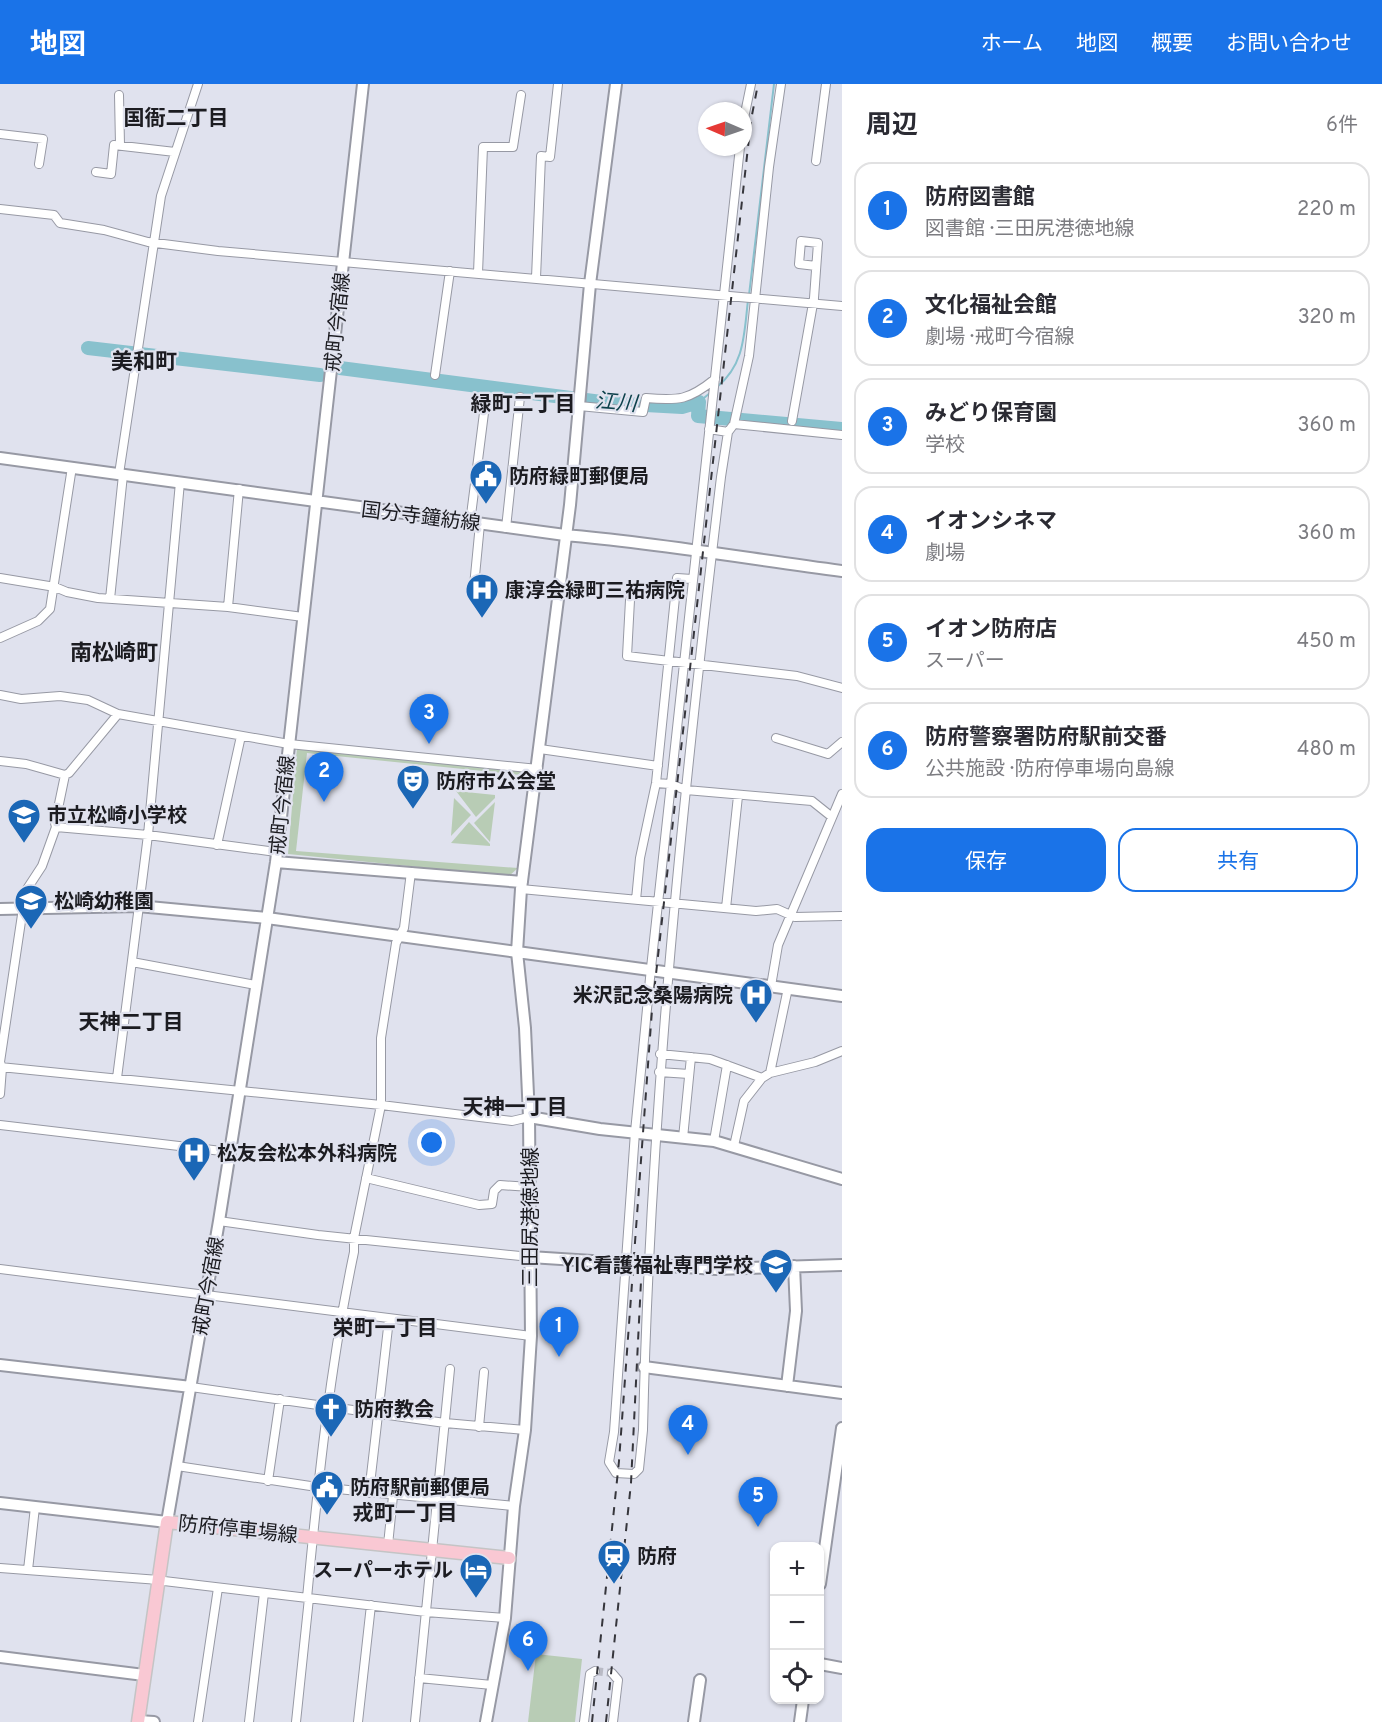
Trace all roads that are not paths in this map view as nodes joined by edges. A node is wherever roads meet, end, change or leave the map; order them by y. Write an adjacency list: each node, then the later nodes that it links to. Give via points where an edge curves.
1 (198, 84): 13 (street)
2 (363, 84): 20 (street, 戒町今宿線)
3 (558, 84): 24 (street, via 550,157 541,156)
4 (616, 84): 25 (street, 三田尻港徳地線)
5 (751, 84): 10 (street)
6 (782, 84): 27 (street)
7 (825, 84): 15 (street)
8 (120, 95): 12 (street)
9 (521, 95): 23 (street, via 513,147 483,147)
10 (747, 102)
11 (0, 134): 16 (street, via 43,139)
12 (120, 145): 13 (street); 17 (street, via 114,145 111,174)
13 (175, 153): 19 (street, via 161,196)
14 (739, 156): 26 (street)
15 (816, 161)
16 (39, 164)
17 (96, 172)
18 (0, 209): 19 (street, via 54,215 60,223)
19 (154, 243): 20 (street); 42 (street)
20 (343, 261): 22 (street); 45 (street, 戒町今宿線)
21 (816, 266): 28 (street)
22 (450, 271): 23 (street); 30 (street)
23 (478, 273): 24 (street)
24 (536, 278): 25 (street)
25 (590, 284): 26 (street); 34 (street, 三田尻港徳地線)
26 (723, 296): 27 (street); 31 (street)
27 (754, 298): 28 (street); 36 (street, via 749,356)
28 (812, 304): 29 (street); 35 (street)
29 (842, 306)
30 (435, 375)
31 (715, 379): 34 (street, via 685,399 646,398 644,412); 37 (street)
32 (520, 397): 47 (street)
33 (485, 405): 46 (street)
34 (579, 406): 48 (street, 三田尻港徳地線)
35 (792, 421)
36 (734, 424): 38 (street); 39 (street)
37 (709, 429): 38 (street); 49 (street)
38 (728, 432): 50 (street)
39 (842, 435)
40 (0, 458): 41 (street, 国分寺鐘紡線)
41 (72, 467): 42 (street, 国分寺鐘紡線); 55 (street)
42 (121, 474): 43 (street, 国分寺鐘紡線); 56 (street)
43 (180, 483): 44 (street, 国分寺鐘紡線); 58 (street)
44 (239, 489): 45 (street, 国分寺鐘紡線); 59 (street)
45 (318, 502): 46 (street, 国分寺鐘紡線); 60 (street, 戒町今宿線)
46 (475, 523): 47 (street, 国分寺鐘紡線); 54 (street)
47 (506, 528): 48 (street, 国分寺鐘紡線)
48 (565, 536): 49 (street, 国分寺鐘紡線, via 649,542); 73 (street, 三田尻港徳地線)
49 (695, 552): 50 (street, 国分寺鐘紡線); 53 (street)
50 (712, 555): 51 (street, 国分寺鐘紡線); 64 (street)
51 (842, 571)
52 (0, 578): 55 (street)
53 (692, 579): 62 (street, via 677,578); 63 (street)
54 (474, 586)
55 (55, 587): 56 (street); 61 (street, via 46,616)
56 (110, 599): 58 (street)
57 (630, 600): 62 (street, via 627,656)
58 (169, 602): 59 (street); 68 (street)
59 (228, 607): 60 (street)
60 (303, 617): 72 (street, 戒町今宿線)
61 (0, 638)
62 (668, 662): 63 (street); 75 (street)
63 (682, 664): 64 (street); 79 (street)
64 (700, 666): 65 (street, via 796,676); 80 (street)
65 (842, 688)
66 (0, 695): 67 (street, via 31,700 60,696 94,702)
67 (118, 714): 68 (street); 77 (street)
68 (159, 721): 69 (street); 85 (street)
69 (242, 736): 72 (street); 86 (street)
70 (776, 738): 71 (street, via 828,754)
71 (842, 742)
72 (289, 744): 76 (street); 87 (street, 戒町今宿線)
73 (540, 749): 75 (street); 76 (street, 三田尻港徳地線)
74 (0, 761): 77 (street)
75 (658, 766): 78 (street)
76 (538, 769): 89 (street, 三田尻港徳地線)
77 (64, 775): 84 (street)
78 (656, 783): 79 (street); 90 (street, via 640,858)
79 (670, 784): 80 (street); 91 (street)
80 (686, 790): 82 (street); 92 (street)
81 (842, 794): 83 (street)
82 (738, 796): 83 (street, via 812,801); 95 (street)
83 (832, 817): 97 (street)
84 (56, 827): 85 (street); 94 (street)
85 (148, 835): 86 (street); 93 (street)
86 (217, 845): 87 (street)
87 (276, 857): 88 (street); 99 (street, 戒町今宿線)
88 (411, 872): 89 (street); 100 (street)
89 (521, 885): 90 (street); 101 (street, 三田尻港徳地線)
90 (636, 900): 91 (street)
91 (658, 901): 92 (street); 103 (street)
92 (674, 904): 95 (street); 104 (street)
93 (138, 906): 94 (street); 99 (street); 102 (street)
94 (21, 908): 96 (street); 113 (street)
95 (726, 908): 97 (street, via 768,908)
96 (0, 909)
97 (789, 915): 98 (street); 106 (street, via 778,945)
98 (842, 915)
99 (267, 918): 100 (street); 105 (street, 戒町今宿線)
100 (400, 936): 101 (street); 121 (street, via 381,1038)
101 (517, 952): 103 (street); 122 (street, 三田尻港徳地線)
102 (132, 962): 105 (street); 117 (street)
103 (651, 968): 104 (street); 124 (street)
104 (667, 971): 106 (street); 110 (street)
105 (256, 984): 119 (street, 戒町今宿線)
106 (771, 986): 107 (street)
107 (788, 988): 108 (street); 115 (street)
108 (842, 996)
109 (842, 1051): 115 (street)
110 (660, 1054): 111 (street); 114 (street)
111 (691, 1057): 112 (street); 116 (street)
112 (727, 1065): 118 (street); 127 (street)
113 (1, 1067): 117 (street); 120 (street)
114 (659, 1072): 116 (street); 125 (street)
115 (770, 1073): 118 (street)
116 (688, 1074): 126 (street)
117 (117, 1078): 119 (street)
118 (762, 1078): 128 (street, via 744,1101)
119 (240, 1091): 121 (street); 129 (street, 戒町今宿線)
120 (0, 1094)
121 (381, 1105): 122 (street, via 512,1120); 130 (street)
122 (529, 1117): 124 (street); 132 (street, 三田尻港徳地線)
123 (0, 1125): 129 (street)
124 (635, 1132): 125 (street); 136 (street)
125 (655, 1135): 126 (street); 137 (street)
126 (683, 1138): 127 (street)
127 (714, 1141): 128 (street)
128 (734, 1146): 131 (street)
129 (230, 1152): 133 (street, 戒町今宿線)
130 (366, 1178): 132 (street, via 479,1205 492,1204 494,1191 500,1185); 134 (street)
131 (842, 1179)
132 (530, 1186): 135 (street, 三田尻港徳地線)
133 (219, 1221): 134 (street); 141 (street, 戒町今宿線)
134 (354, 1238): 135 (street); 142 (street)
135 (530, 1257): 136 (street); 144 (street, 三田尻港徳地線)
136 (626, 1262): 137 (street); 146 (street, via 609,1462 616,1473 634,1474 639,1469)
137 (649, 1265): 139 (street, via 716,1269); 146 (street)
138 (842, 1265): 139 (street)
139 (794, 1266): 149 (street, via 796,1311)
140 (0, 1269): 141 (street)
141 (206, 1295): 142 (street); 150 (street, 戒町今宿線)
142 (341, 1314): 143 (street); 153 (street)
143 (389, 1319): 144 (street); 154 (street)
144 (531, 1336): 157 (street, 三田尻港徳地線)
145 (0, 1365): 150 (street)
146 (644, 1367): 149 (street)
147 (450, 1369): 155 (street)
148 (484, 1372): 156 (street)
149 (788, 1386): 151 (street)
150 (191, 1387): 152 (street); 159 (street, 戒町今宿線)
151 (842, 1393)
152 (280, 1399): 153 (street); 160 (street)
153 (327, 1406): 154 (street); 161 (street)
154 (379, 1414): 155 (street); 162 (street)
155 (445, 1423): 156 (street); 164 (street)
156 (479, 1427): 157 (street)
157 (525, 1430): 166 (street, 三田尻港徳地線)
158 (841, 1434): 172 (street)
159 (177, 1466): 160 (street); 168 (street, 戒町今宿線)
160 (268, 1481): 161 (street)
161 (317, 1487): 162 (street); 169 (street)
162 (369, 1493): 163 (street)
163 (393, 1496): 164 (street); 170 (street)
164 (436, 1500): 166 (street); 171 (street)
165 (0, 1503): 167 (street)
166 (514, 1506): 173 (street, 三田尻港徳地線)
167 (35, 1507): 168 (street); 175 (street)
168 (167, 1522): 169 (main road, 防府停車場線); 176 (main road, 防府停車場線)
169 (313, 1537): 170 (main road, 防府停車場線); 179 (street)
170 (388, 1545): 171 (main road, 防府停車場線)
171 (432, 1550): 173 (main road, 防府停車場線); 181 (street)
172 (824, 1550)
173 (509, 1558): 182 (street, 三田尻港徳地線)
174 (0, 1568): 175 (street)
175 (28, 1570): 176 (street)
176 (161, 1581): 177 (street); 188 (main road, 防府停車場線)
177 (218, 1588): 178 (street); 195 (street)
178 (264, 1593): 179 (street); 196 (street)
179 (308, 1598): 180 (street); 197 (street)
180 (370, 1605): 181 (street); 198 (street)
181 (426, 1612): 182 (street); 189 (street)
182 (505, 1618): 191 (street, 三田尻港徳地線)
183 (0, 1657): 188 (street)
184 (824, 1665): 185 (street)
185 (842, 1668)
186 (595, 1671): 201 (street, via 590,1674)
187 (612, 1673): 202 (street, via 618,1680)
188 (144, 1675): 193 (main road, 防府停車場線)
189 (419, 1678): 191 (street); 199 (street)
190 (700, 1680): 203 (street)
191 (492, 1685): 200 (street, 三田尻港徳地線)
192 (802, 1704): 204 (street)
193 (138, 1721): 194 (street)
194 (154, 1722)
195 (198, 1722)
196 (249, 1722)
197 (296, 1722)
198 (358, 1722)
199 (415, 1722)
200 (486, 1722)
201 (584, 1722)
202 (613, 1722)
203 (694, 1722)
204 (800, 1722)

